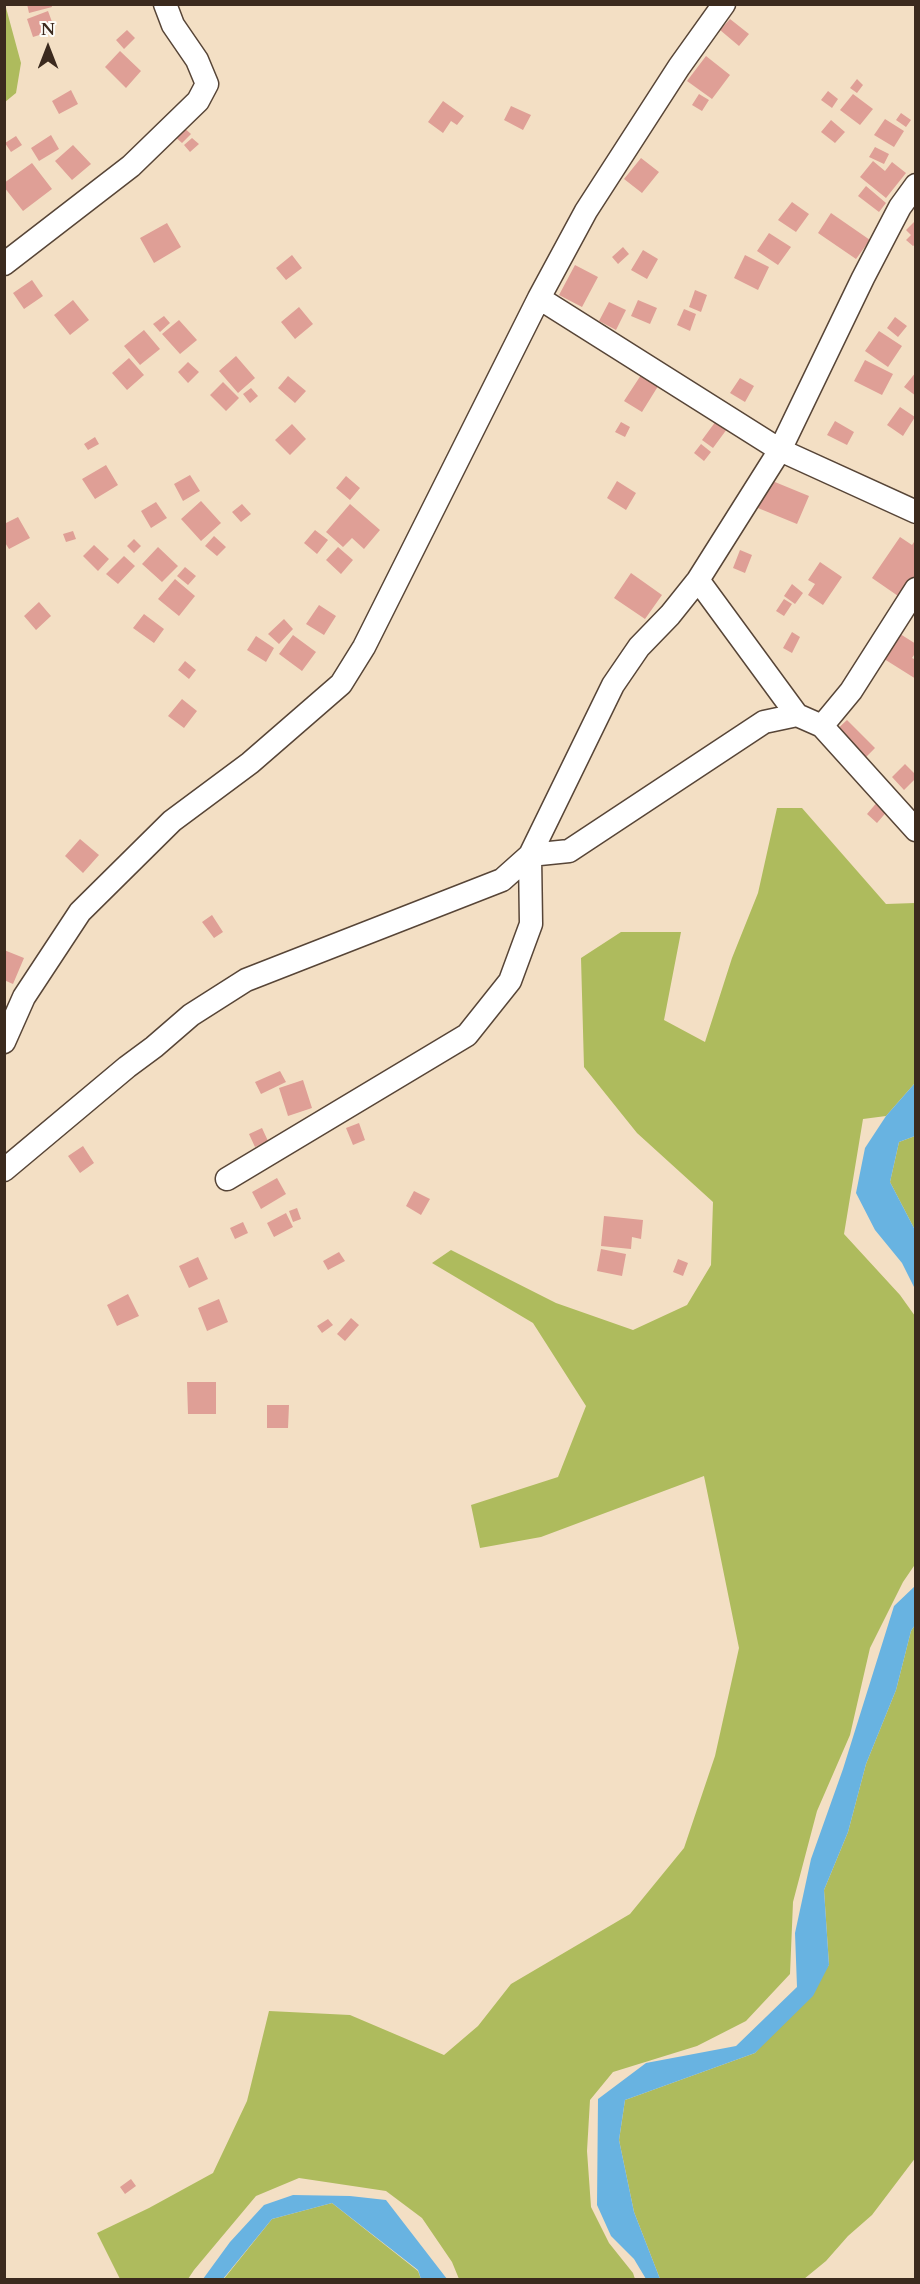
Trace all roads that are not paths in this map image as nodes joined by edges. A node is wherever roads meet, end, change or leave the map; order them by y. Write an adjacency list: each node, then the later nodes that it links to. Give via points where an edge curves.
1 (165, 4): 4 (street, via 207,84 198,101 131,166)
2 (724, 4): 5 (street, via 586,211)
3 (915, 185): 6 (street, via 863,278)
4 (4, 264)
5 (540, 298): 6 (street); 14 (street, via 364,647 341,684 250,764 172,821 80,912 24,997)
6 (780, 450): 7 (street); 8 (street)
7 (915, 512)
8 (698, 580): 10 (street); 13 (street, via 639,647 613,685)
9 (915, 589): 11 (street, via 851,691)
10 (796, 715): 11 (street); 13 (street, via 764,722 568,851)
11 (822, 726): 12 (street)
12 (915, 830)
13 (530, 855): 15 (street, via 502,880 246,980 190,1015); 16 (street, via 531,924 510,981 466,1035)
14 (4, 1042)
15 (4, 1170)
16 (227, 1179)

